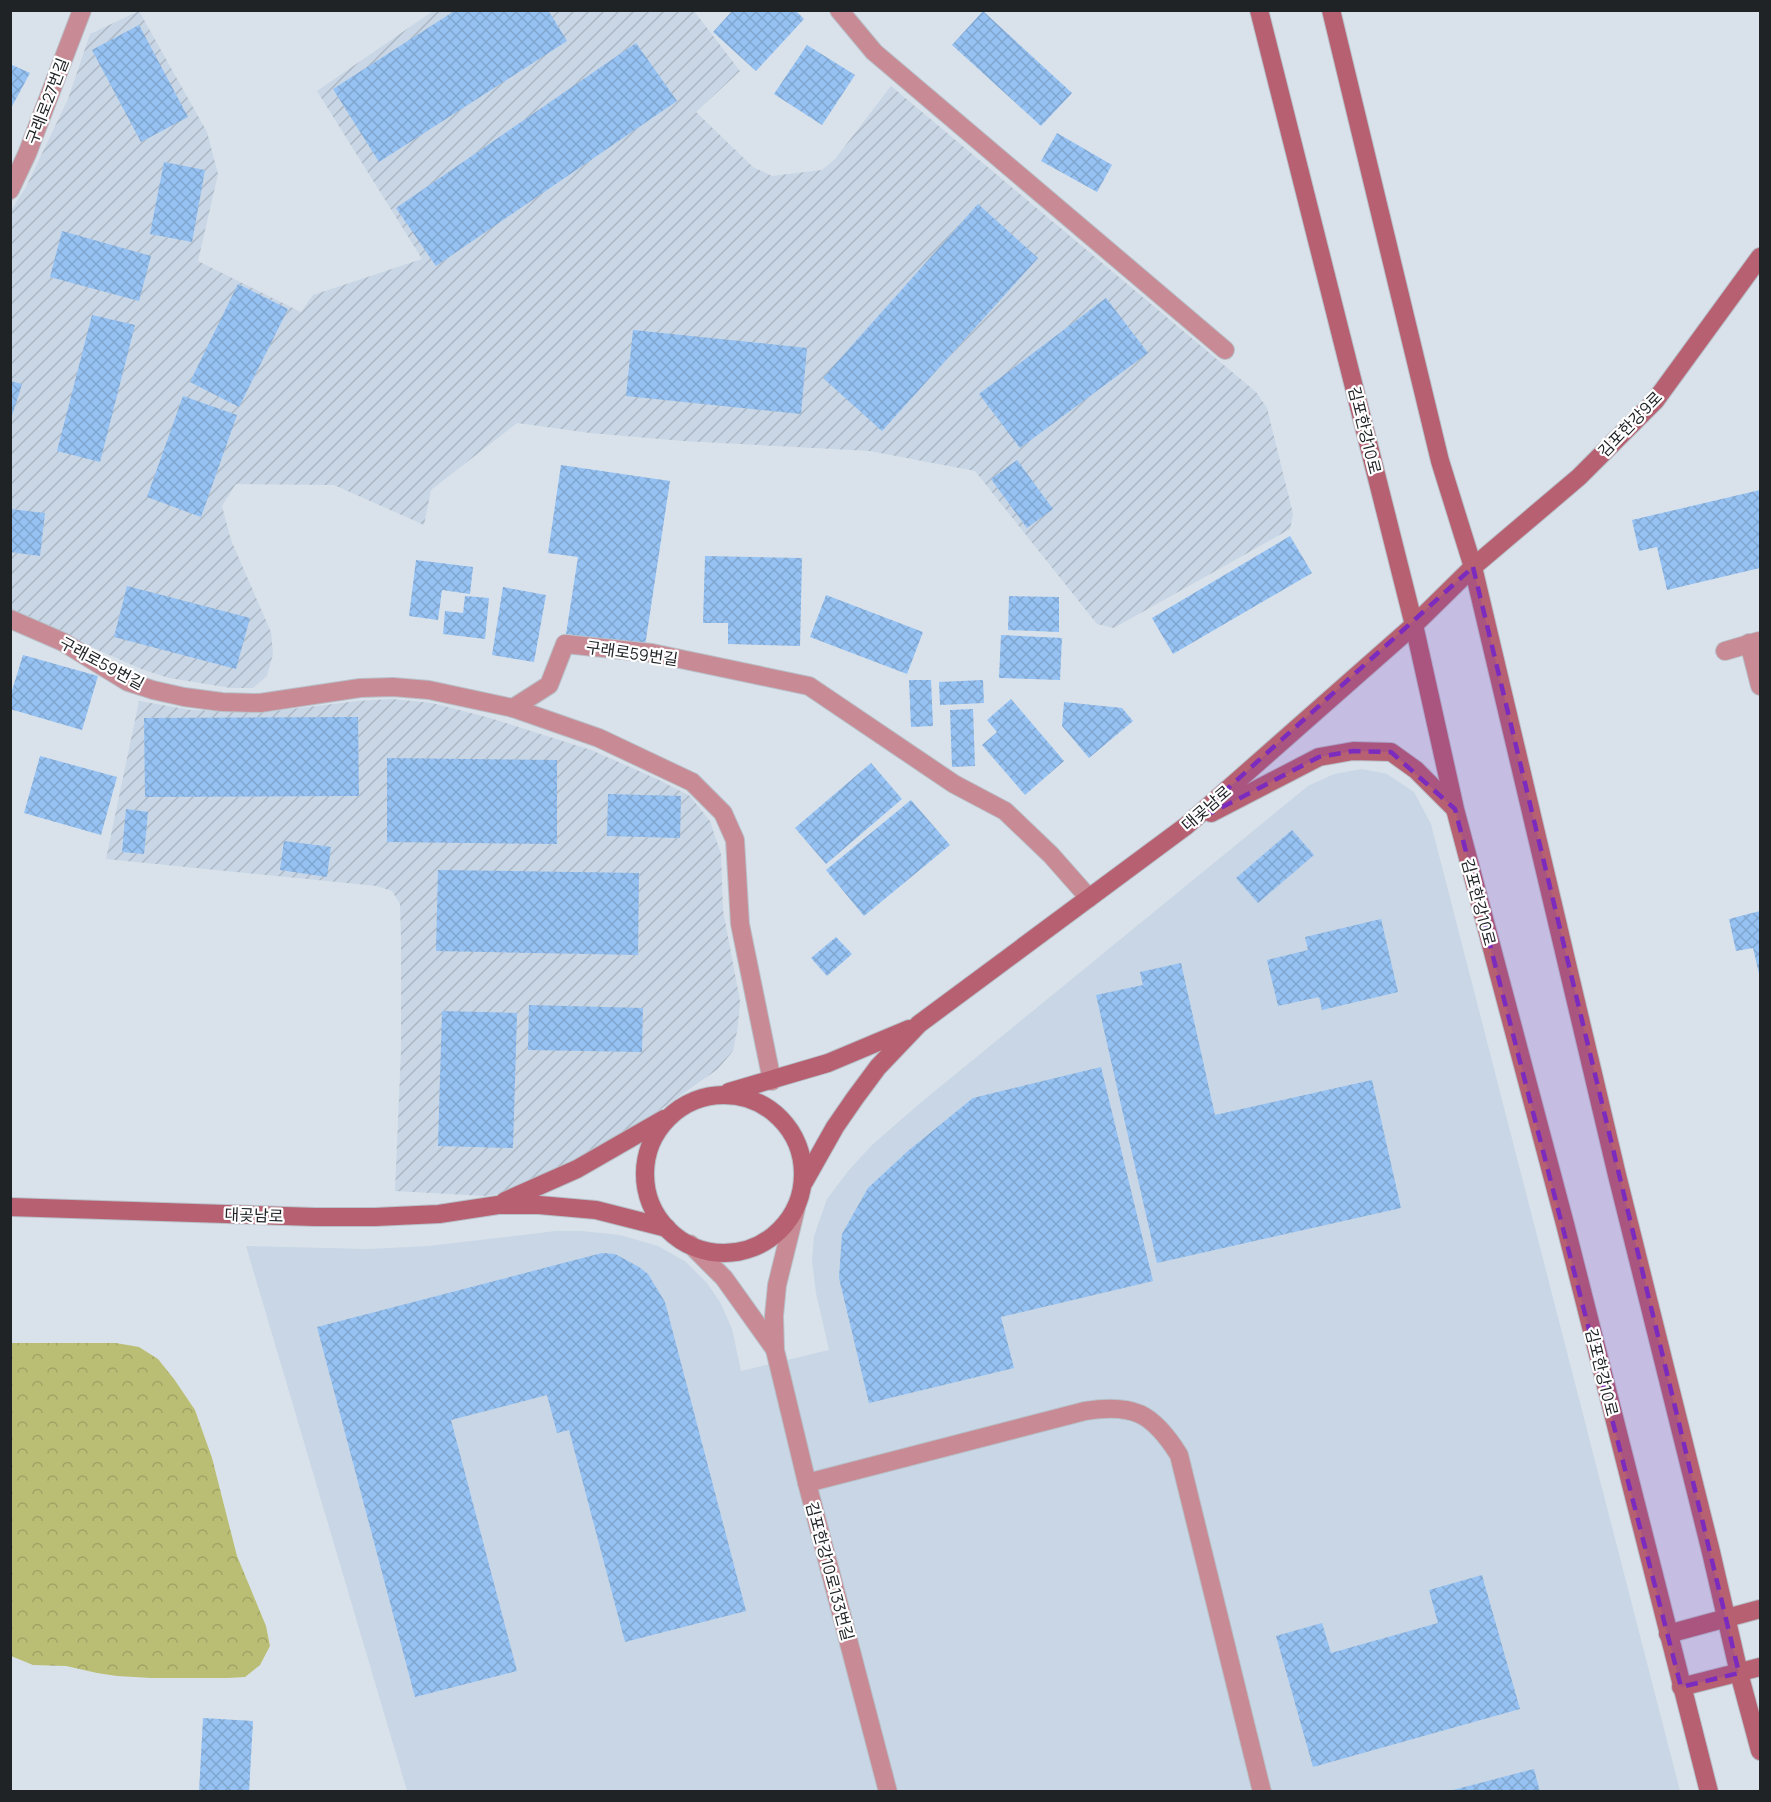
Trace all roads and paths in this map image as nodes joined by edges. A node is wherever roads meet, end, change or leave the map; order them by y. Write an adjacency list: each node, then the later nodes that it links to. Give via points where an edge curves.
1 (82, 10): 5 (street, 구래로27번길)
2 (839, 10): 7 (street, via 874,52)
3 (1259, 10): 10 (street, 김포한강10로)
4 (1331, 10): 8 (street, via 1440,461)
5 (10, 190)
6 (1761, 257): 8 (street, 김포한강9로, via 1654,401 1579,477)
7 (1225, 350)
8 (1473, 567): 10 (street, 대곶남로); 31 (street)
9 (10, 619): 14 (street, 구래로59번길, via 63,642 128,681 184,697 260,703 393,687 429,690)
10 (1413, 625): 15 (street, 김포한강10로); 16 (street, 대곶남로)
11 (1755, 642): 12 (street); 13 (street)
12 (1725, 651)
13 (1761, 686)
14 (513, 708): 17 (street, 구래로59번길, via 549,685 565,644 652,653 809,686 954,784 1005,811 1052,855); 19 (street, via 599,738 692,782 723,813 735,840 740,924)
15 (1455, 809): 16 (street, via 1416,770 1391,752 1353,751 1319,757); 32 (street, 김포한강10로)
16 (1186, 826): 17 (street, 대곶남로)
17 (1089, 898): 18 (street, 대곶남로)
18 (919, 1024): 19 (street, via 855,1053); 22 (street, via 855,1098)
19 (772, 1081): 20 (street)
20 (720, 1095): 21 (street, via 694,1100); 22 (street, via 748,1098 772,1110 791,1130 802,1155)
21 (674, 1113): 23 (street, via 577,1169); 26 (street, via 657,1131 648,1153 645,1176 650,1200)
22 (804, 1182): 25 (street)
23 (498, 1205): 24 (street, 대곶남로, via 439,1214 375,1217); 26 (street, via 596,1210)
24 (10, 1207)
25 (796, 1208): 27 (street, via 780,1230 757,1246 731,1252 703,1250); 28 (street, via 777,1285)
26 (667, 1228): 27 (street)
27 (690, 1244): 28 (street, via 724,1278)
28 (775, 1350): 29 (street, 김포한강10로133번길)
29 (807, 1483): 37 (street, 김포한강10로133번길); 38 (street, via 1085,1410 1126,1408 1149,1419 1169,1438 1179,1455)
30 (1761, 1609): 31 (street)
31 (1727, 1618): 32 (street); 34 (street)
32 (1668, 1634): 35 (street, 김포한강10로)
33 (1761, 1667): 34 (street)
34 (1739, 1673): 35 (street); 36 (street)
35 (1682, 1687): 39 (street, 김포한강10로)
36 (1761, 1751)
37 (888, 1791)
38 (1262, 1791)
39 (1709, 1791)

